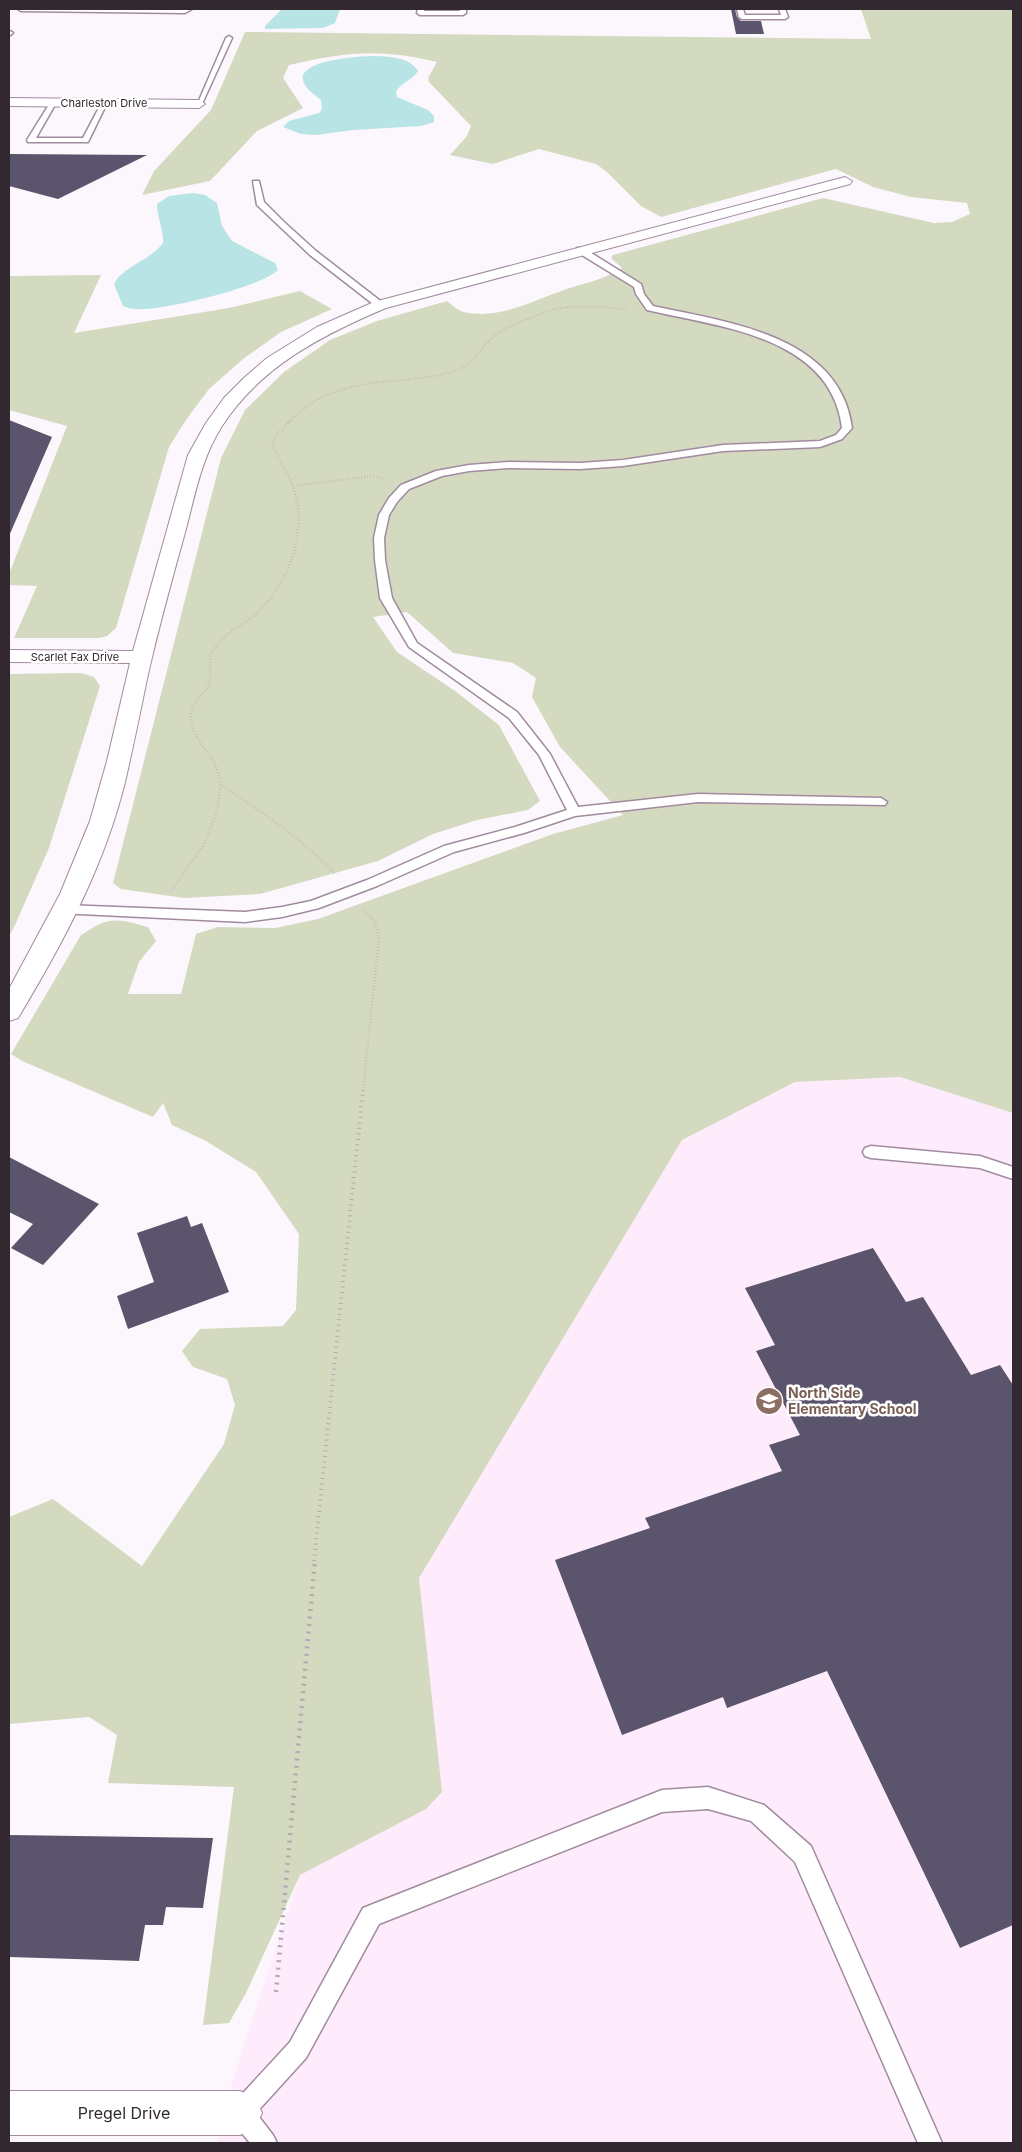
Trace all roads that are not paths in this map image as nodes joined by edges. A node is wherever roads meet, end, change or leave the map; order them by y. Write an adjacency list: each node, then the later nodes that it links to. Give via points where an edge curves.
1 (21, 9): 2 (lane)
2 (189, 9)
3 (421, 9): 4 (lane, via 420,13 462,13)
4 (463, 9)
5 (740, 9): 6 (lane, via 742,17 785,17)
6 (782, 9)
7 (229, 38): 11 (lane)
8 (9, 102): 9 (street, Charleston Drive)
9 (53, 103): 10 (street, Charleston Drive); 10 (lane, via 30,140 85,140)
10 (104, 103): 11 (street, Charleston Drive)
11 (199, 104)
12 (845, 181): 14 (street)
13 (256, 183): 15 (lane, via 260,203 281,224)
14 (580, 250): 15 (street); 19 (lane, via 638,286 650,308 766,336 813,361 842,402 847,428 834,441 820,444 723,448 623,463 508,465 440,472 405,487 393,500 384,515 379,538 386,598 414,645 513,715 544,754)
15 (380, 305): 17 (street, via 326,328 270,364 250,380 209,430 197,455)
16 (9, 656): 17 (street, Scarlet Fax Drive)
17 (141, 657): 20 (street, via 132,707 102,822)
18 (881, 802): 19 (lane, via 698,798)
19 (574, 812): 20 (lane, via 449,850 314,905 282,912 245,917)
20 (64, 910): 21 (street)
21 (9, 1011)
22 (871, 1152): 23 (lane, via 980,1162)
23 (1013, 1173)
24 (9, 2113): 25 (street, Pregel Drive)
25 (252, 2128): 26 (lane, via 371,1916 662,1801 708,1798 757,1812 803,1854)
26 (930, 2143)

